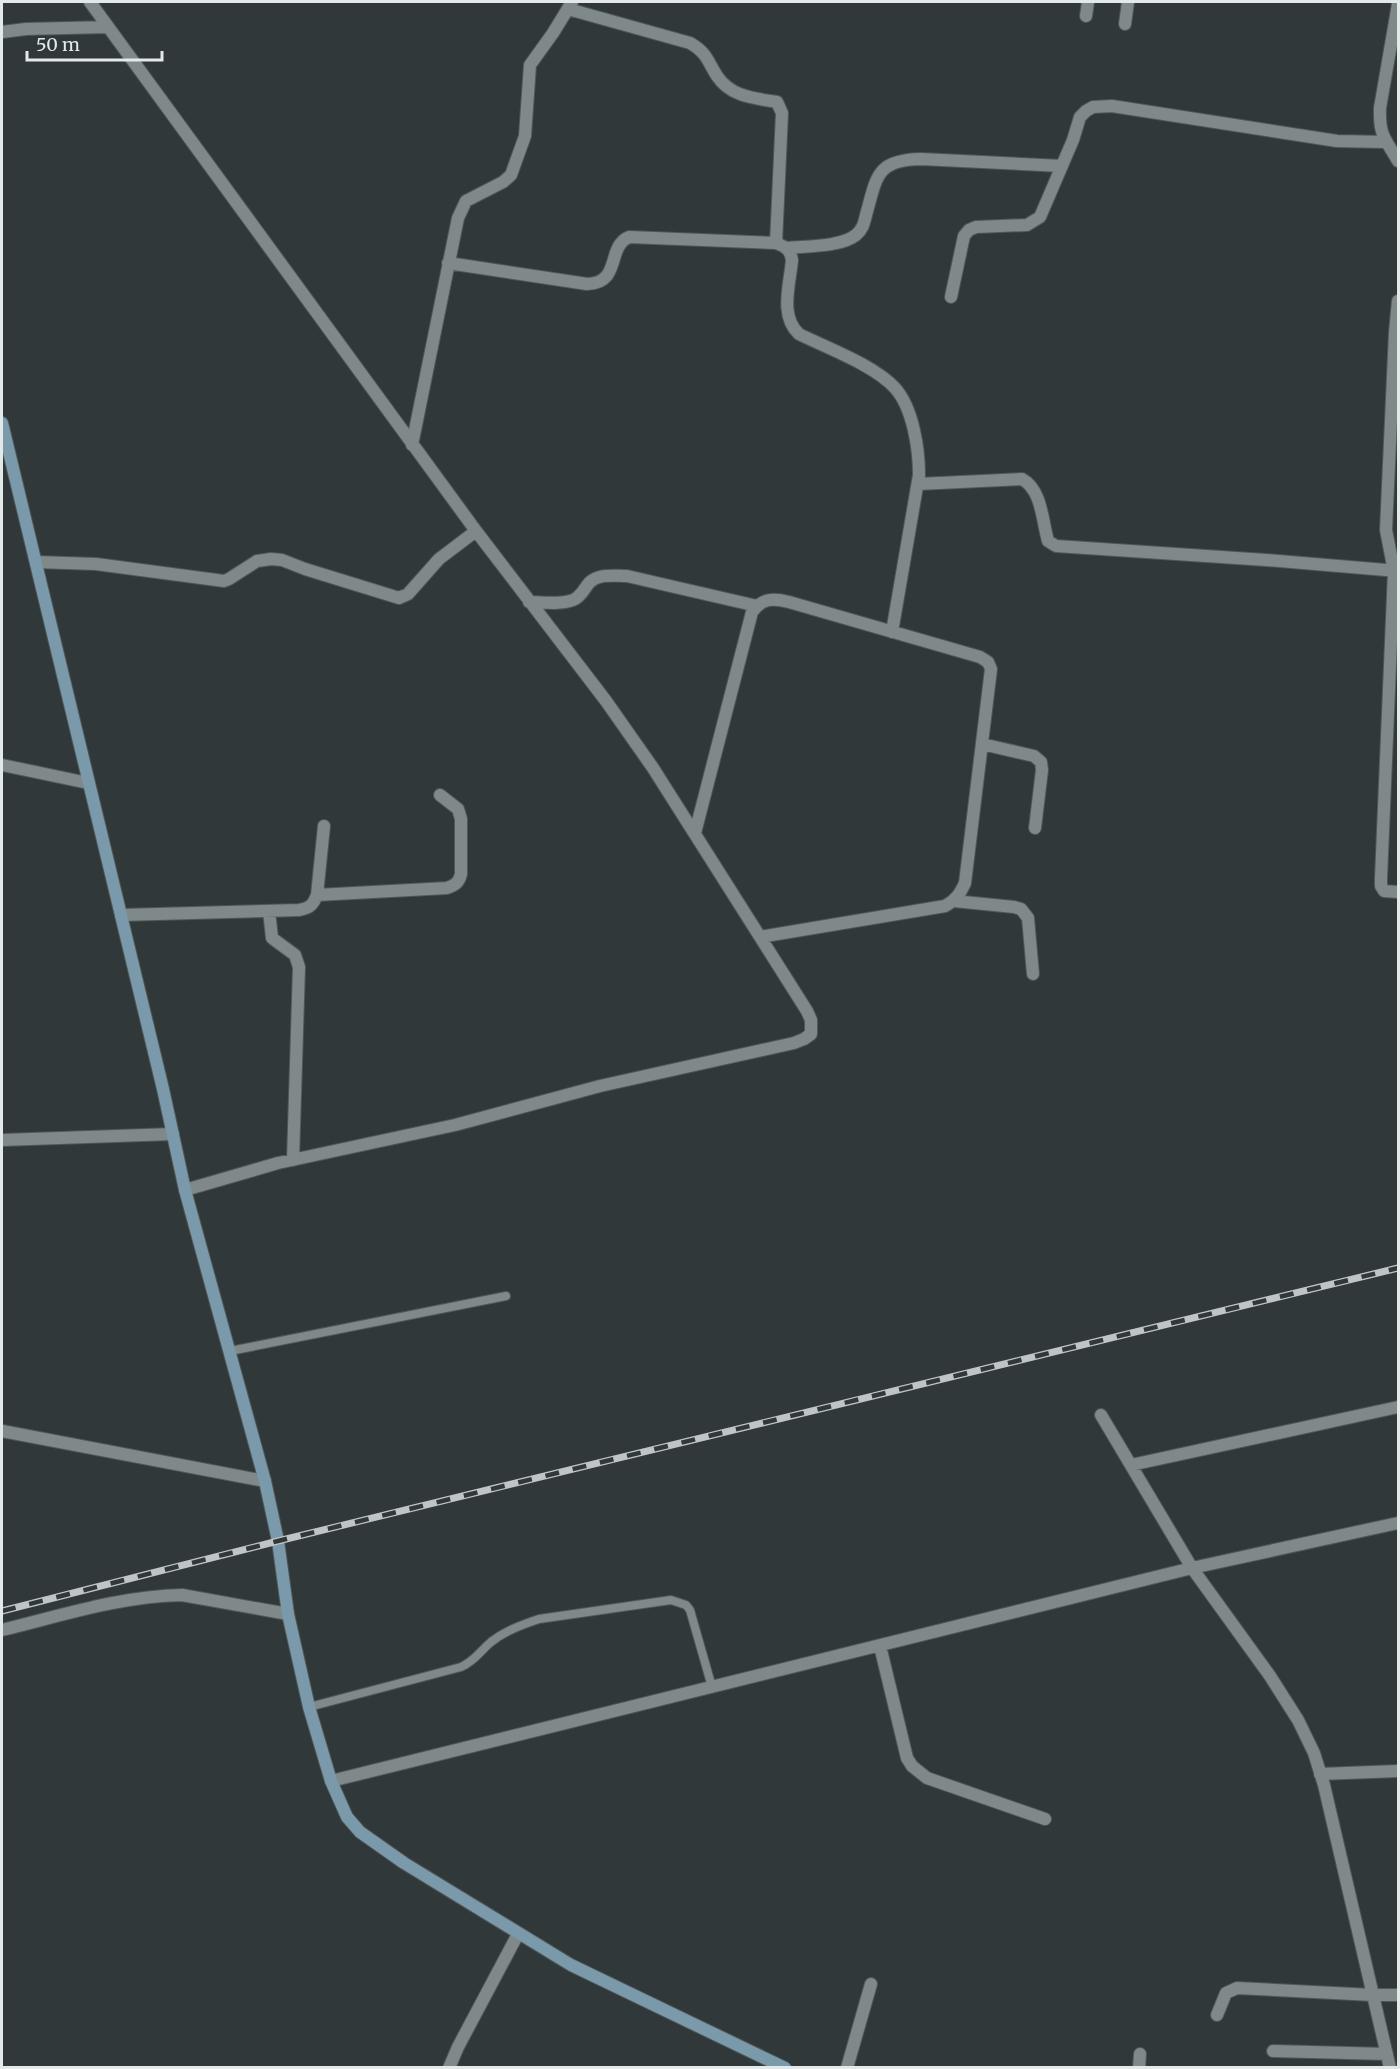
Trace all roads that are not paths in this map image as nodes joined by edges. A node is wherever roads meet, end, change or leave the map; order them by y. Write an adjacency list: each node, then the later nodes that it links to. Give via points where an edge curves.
1 (90, 2): 8 (street)
2 (1088, 2): 6 (street)
3 (1128, 2): 7 (street)
4 (1398, 4): 10 (street, via 1380,108)
5 (570, 5): 13 (street, via 690,43 705,52 717,77 731,89 743,96 777,102 782,113); 14 (street, via 530,65 525,136 514,169 502,182 463,205)
6 (1086, 16)
7 (1125, 24)
8 (108, 27): 9 (street); 18 (street)
9 (2, 32)
10 (1385, 142): 11 (street); 12 (street, via 1337,141 1102,106 1080,117)
11 (1398, 161)
12 (1062, 166): 13 (street, via 899,159 876,179 863,227 854,236 842,242); 15 (street, via 1043,213 1035,222 969,230 964,236)
13 (782, 246): 14 (street, via 629,237 619,247 608,276 596,284); 19 (street, via 791,253 792,260 787,313 792,328 872,370 895,388 907,409 914,436 919,459)
14 (447, 263): 18 (street)
15 (951, 297)
16 (1398, 301): 22 (street, via 1386,530)
17 (2, 423): 21 (main road)
18 (412, 445): 20 (street)
19 (918, 484): 22 (street, via 1022,479 1036,491 1048,541 1056,546); 25 (street)
20 (476, 531): 21 (street, via 439,559 408,594 399,598 282,560 257,561 224,581 105,565); 23 (street)
21 (37, 562): 28 (main road)
22 (1396, 571): 33 (street, via 1381,886 1384,891)
23 (529, 602): 24 (street, via 573,600 597,578 627,576); 32 (street, via 606,701)
24 (757, 606): 25 (street, via 776,599); 32 (street, via 752,612)
25 (892, 632): 26 (street, via 988,662 991,669)
26 (981, 744): 31 (street, via 1039,759 1042,770); 35 (street, via 965,883)
27 (2, 765): 28 (street)
28 (88, 783): 37 (main road)
29 (440, 795): 34 (street, via 458,809 461,819 459,881 447,888)
30 (324, 826): 34 (street)
31 (1035, 828)
32 (695, 833): 38 (street)
33 (1398, 892)
34 (317, 895): 36 (street, via 309,909)
35 (954, 901): 38 (street, via 945,906); 39 (street, via 1014,907 1026,913)
36 (269, 911): 37 (street); 42 (street, via 272,938 295,954 299,967)
37 (121, 915): 40 (main road)
38 (760, 937): 42 (street, via 812,1020 811,1034 804,1039 600,1086 455,1125)
39 (1033, 974)
40 (173, 1134): 41 (street); 43 (main road)
41 (2, 1140)
42 (293, 1160): 43 (street)
43 (185, 1190): 45 (main road)
44 (506, 1296): 45 (lane)
45 (230, 1351): 50 (main road)
46 (1398, 1407): 49 (street)
47 (1101, 1415): 49 (street)
48 (2, 1431): 50 (street)
49 (1131, 1465): 52 (street)
50 (265, 1481): 53 (main road)
51 (1398, 1523): 52 (street)
52 (1192, 1568): 55 (street); 59 (street, via 1293,1712)
53 (288, 1614): 54 (street, via 182,1594 88,1609); 57 (main road)
54 (2, 1630)
55 (880, 1646): 56 (street); 61 (street, via 912,1766 927,1778)
56 (712, 1687): 57 (lane, via 690,1611 686,1605 671,1600 531,1622 504,1632 476,1659 461,1667); 60 (street)
57 (309, 1707): 60 (main road)
58 (1398, 1771): 59 (street)
59 (1320, 1773): 64 (street)
60 (331, 1781): 62 (main road, via 347,1817 360,1832)
61 (1045, 1819)
62 (518, 1935): 70 (street); 71 (main road, via 631,1996)
63 (871, 1984): 72 (street)
64 (1372, 1995): 65 (street); 66 (street, via 1237,1988 1226,1993); 69 (street)
65 (1398, 1995)
66 (1217, 2015)
67 (1273, 2051): 69 (street)
68 (1140, 2054): 73 (street)
69 (1387, 2054): 74 (street)
70 (449, 2067)
71 (785, 2067)
72 (847, 2067)
73 (1139, 2067)
74 (1390, 2067)

